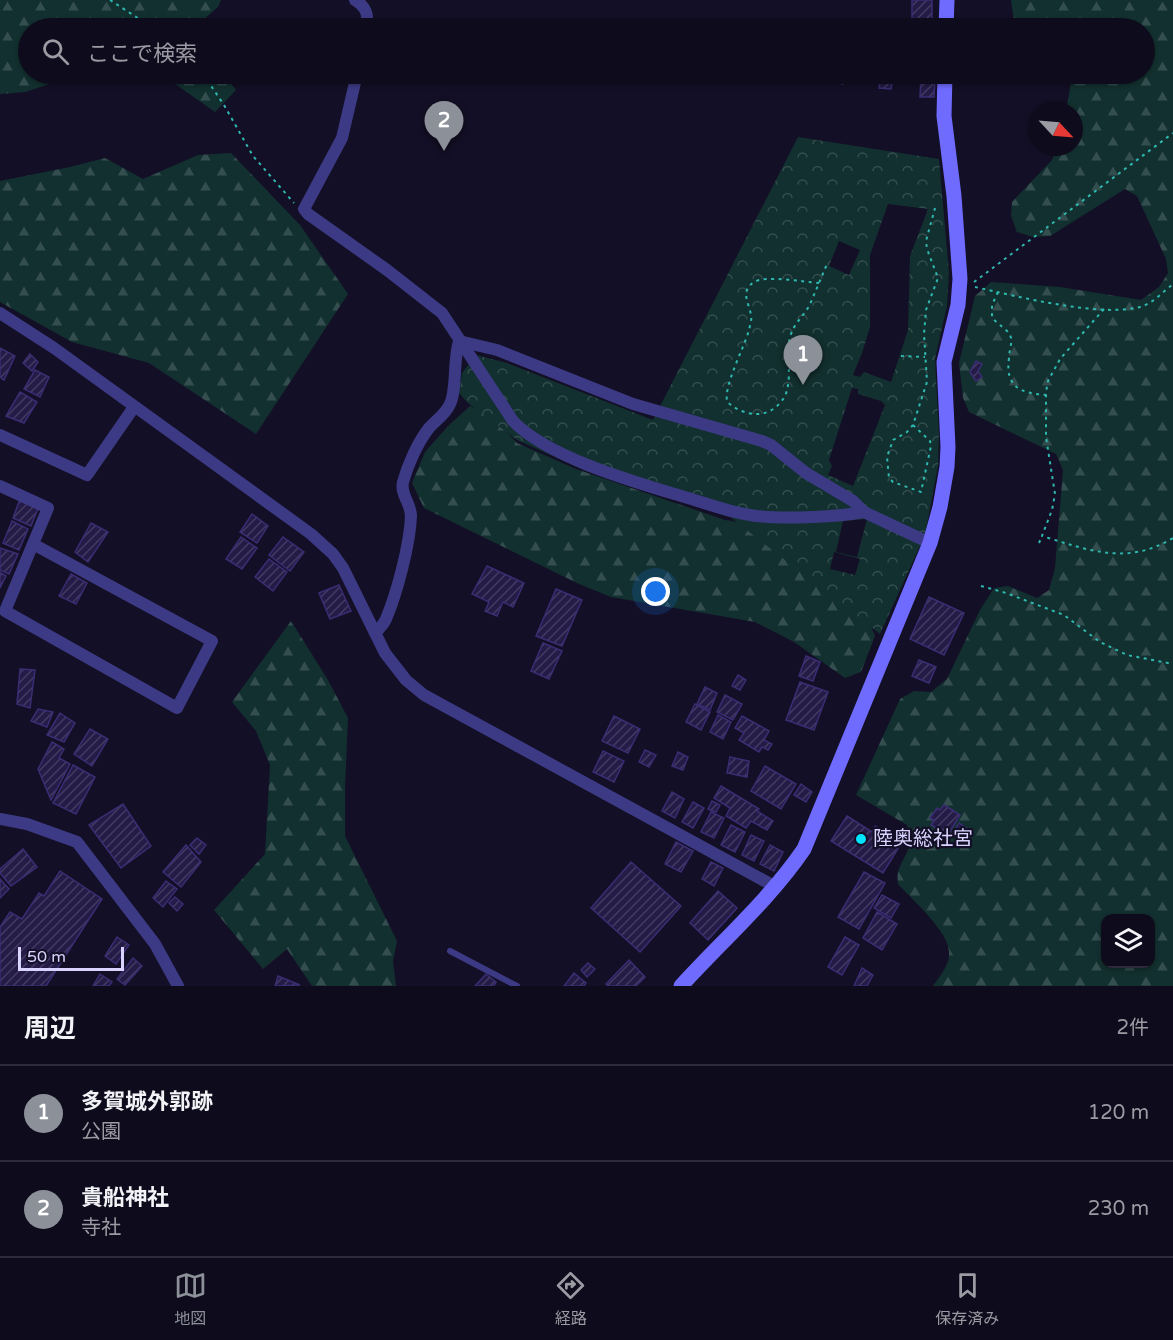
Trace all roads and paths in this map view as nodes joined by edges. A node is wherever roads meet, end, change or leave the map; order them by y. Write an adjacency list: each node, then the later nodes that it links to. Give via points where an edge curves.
1 (110, 0): 4 (path)
2 (355, 0): 5 (street, via 364,7)
3 (947, 0): 6 (street)
4 (138, 18)
5 (367, 18)
6 (946, 18)
7 (209, 84): 12 (path, via 253,156 285,195)
8 (355, 84): 12 (street, via 342,138)
9 (945, 84): 30 (street, via 944,116 960,279 944,362 946,468)
10 (1173, 133): 16 (path, via 969,286)
11 (935, 208): 21 (path, via 926,241 938,278 926,310)
12 (304, 209): 19 (street, via 433,304)
13 (827, 264): 14 (path)
14 (819, 283): 14 (path, via 809,308 791,333 788,386 778,406 756,414 730,405 726,397 752,318 745,295 749,287 762,279)
15 (1173, 284): 17 (path, via 1146,305)
16 (998, 292): 17 (path); 22 (path, via 992,317 1011,338 1011,380 1022,391)
17 (1104, 309): 22 (path, via 1055,365)
18 (0, 313): 23 (street)
19 (459, 341): 27 (street, via 497,350 633,404 762,441); 27 (street, via 524,433 588,464 750,515); 34 (street, via 452,402 414,454 403,482 402,492 411,515 407,547 386,621)
20 (901, 356): 21 (path)
21 (926, 357): 24 (path, via 928,378)
22 (1046, 394): 28 (path, via 1046,447 1055,494)
23 (134, 407): 25 (street, via 87,474); 34 (street, via 311,534 333,554)
24 (913, 425): 24 (path, via 893,440 887,467 893,483 921,492 931,446)
25 (0, 435)
26 (0, 486): 32 (street, via 48,507)
27 (864, 512): 30 (street)
28 (1042, 536): 29 (path, via 1114,554 1156,547); 31 (path)
29 (1173, 538)
30 (930, 543): 37 (street, via 817,821 804,849)
31 (1039, 543)
32 (33, 544): 32 (street, via 5,611 177,708 212,641)
33 (981, 586): 35 (path, via 1064,615 1100,642 1127,655)
34 (375, 633): 37 (street, via 406,680 431,699)
35 (1173, 664)
36 (0, 819): 39 (street, via 77,842 155,944)
37 (774, 886): 41 (street)
38 (450, 951): 40 (lane)
39 (178, 986)
40 (518, 986)
41 (681, 986)

